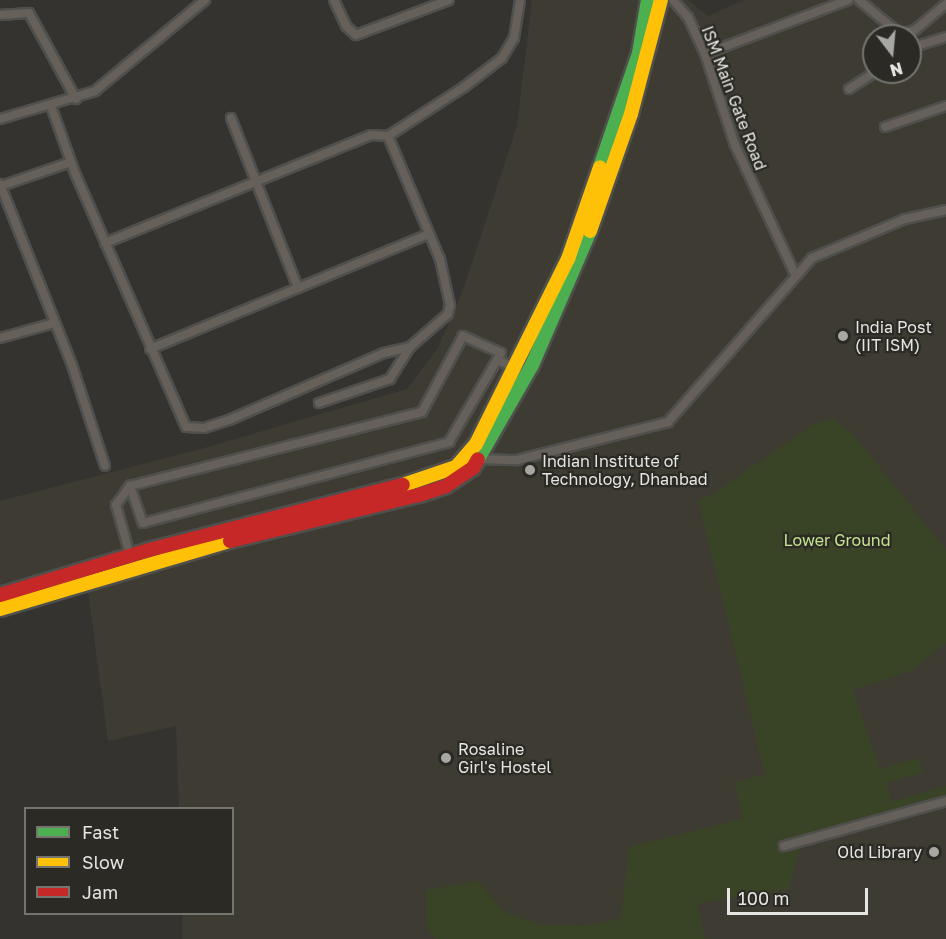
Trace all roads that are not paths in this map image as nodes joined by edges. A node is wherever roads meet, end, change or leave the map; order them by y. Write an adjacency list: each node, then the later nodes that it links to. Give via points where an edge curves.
1 (205, 0): 10 (street)
2 (334, 0): 3 (street, via 346,26 356,35)
3 (449, 0)
4 (520, 0): 24 (street, via 514,38 502,57 482,75)
5 (648, 0): 39 (highway, via 639,53 590,200 560,277)
6 (661, 0): 41 (highway, via 631,114 597,216 532,364)
7 (673, 0): 15 (street, ISM Main Gate Road, via 688,17)
8 (848, 0): 15 (street)
9 (859, 0): 11 (street, via 900,34 915,30)
10 (194, 4): 18 (street, via 111,80)
11 (946, 4)
12 (0, 15): 18 (street, via 29,13)
13 (946, 37): 14 (street)
14 (922, 44)
15 (705, 54): 32 (street, ISM Main Gate Road, via 735,145)
16 (862, 80): 17 (street)
17 (849, 89)
18 (76, 99): 19 (street)
19 (51, 106): 22 (street); 25 (street)
20 (946, 106): 23 (street)
21 (231, 118): 26 (street)
22 (0, 119)
23 (885, 127)
24 (388, 136): 26 (street, via 371,135); 30 (street)
25 (71, 162): 27 (street); 31 (street)
26 (255, 180): 31 (street); 33 (street)
27 (0, 185): 28 (street)
28 (4, 209): 34 (street)
29 (946, 210): 32 (street, via 905,219 845,241 812,258)
30 (429, 234): 33 (street); 36 (street, via 450,305 444,320)
31 (105, 243): 37 (street)
32 (795, 274): 41 (street, via 783,295 668,422 517,459)
33 (298, 288): 37 (street)
34 (56, 323): 35 (street); 42 (street)
35 (0, 338)
36 (410, 347): 37 (street, via 384,353 229,420 193,430 180,420); 40 (street, via 390,379)
37 (150, 349)
38 (497, 360): 39 (street); 43 (street, via 501,353 463,336 422,412); 43 (street, via 449,442 143,523)
39 (517, 368): 44 (highway, via 476,444 448,471 386,491)
40 (319, 403)
41 (480, 459): 46 (highway, via 462,478 419,495 170,556)
42 (105, 465)
43 (130, 486): 44 (street, via 116,505)
44 (130, 555): 45 (highway)
45 (0, 595)
46 (0, 609)
47 (946, 801): 48 (street)
48 (784, 846)

